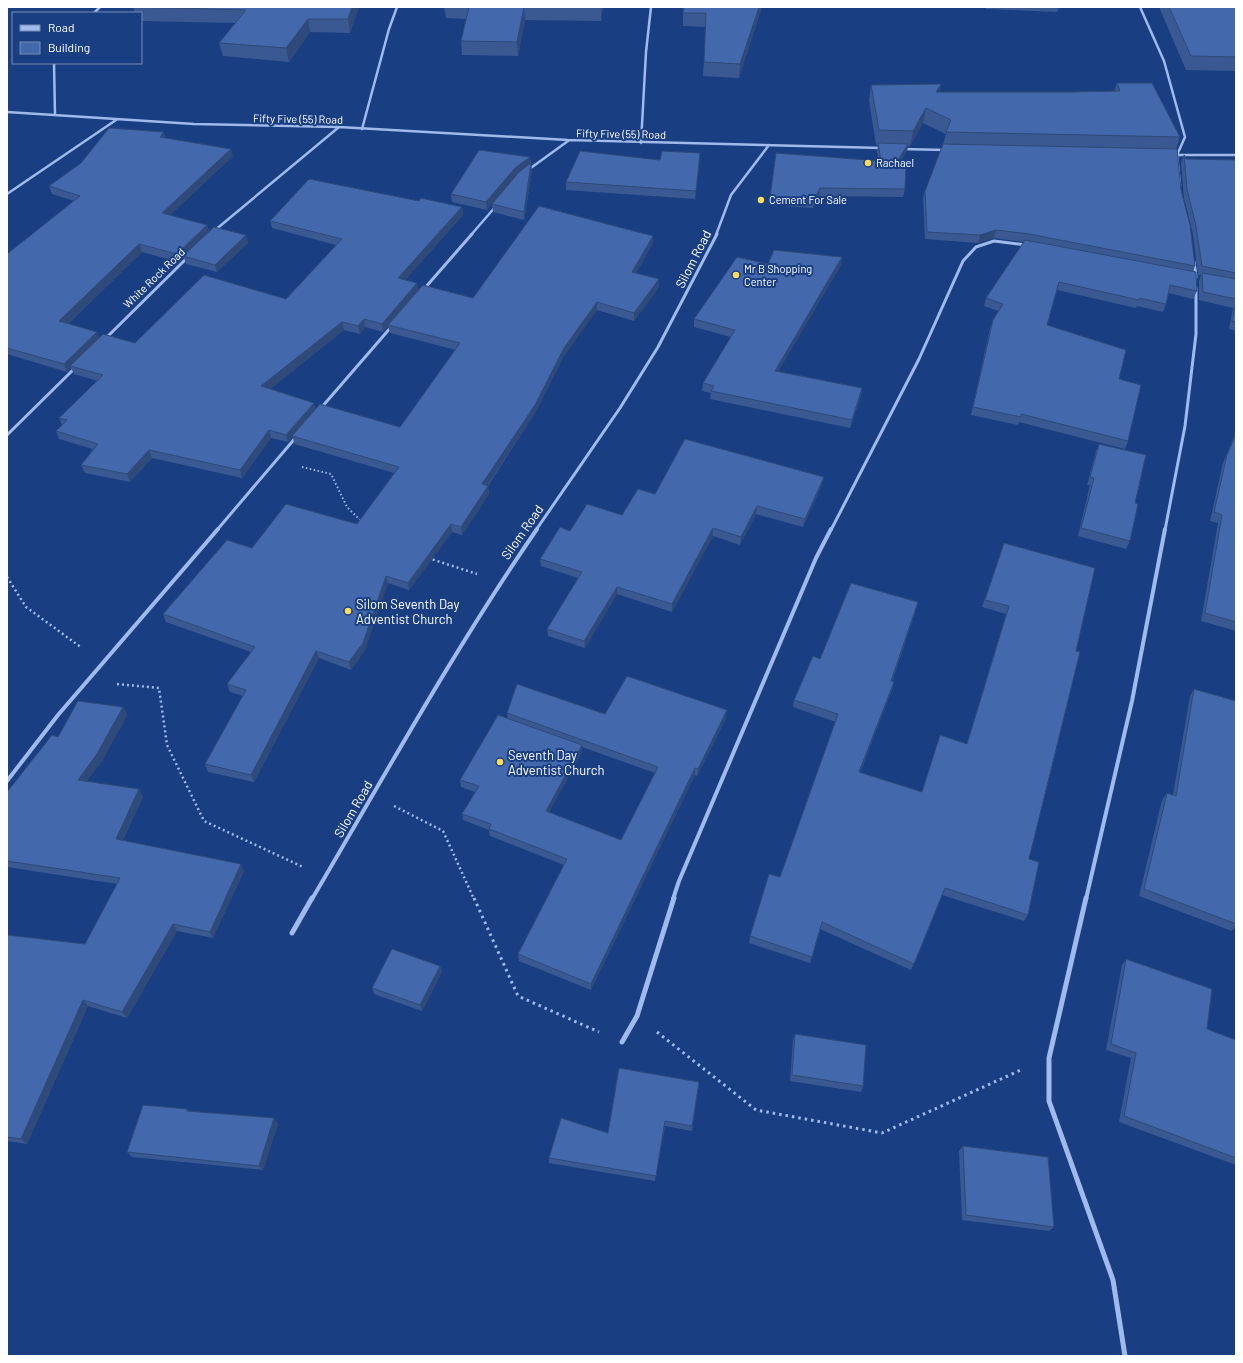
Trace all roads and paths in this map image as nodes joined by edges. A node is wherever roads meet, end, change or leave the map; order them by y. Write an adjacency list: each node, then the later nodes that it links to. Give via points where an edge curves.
1 (397, 7): 9 (street)
2 (650, 7): 11 (street)
3 (1140, 7): 17 (street, via 1164,61 1180,115 1185,137)
4 (54, 64): 6 (street)
5 (7, 112): 6 (street, Fifty Five (55) Road)
6 (55, 115): 7 (street, Fifty Five (55) Road)
7 (116, 120): 8 (street, Fifty Five (55) Road); 21 (street)
8 (339, 128): 9 (street, Fifty Five (55) Road); 23 (street)
9 (362, 129): 10 (street, Fifty Five (55) Road)
10 (568, 140): 11 (street, Fifty Five (55) Road); 19 (street)
11 (641, 143): 12 (street, Fifty Five (55) Road)
12 (769, 145): 13 (street, Fifty Five (55) Road); 41 (street, Silom Road, via 731,195 719,230 658,347 620,408)
13 (888, 148)
14 (896, 148): 15 (street)
15 (952, 150)
16 (1170, 155): 17 (street)
17 (1178, 155): 18 (street); 20 (street)
18 (1236, 155)
19 (524, 173)
20 (1181, 192)
21 (7, 194)
22 (500, 202): 30 (street)
23 (214, 232)
24 (1034, 246): 48 (street, via 994,241 976,247 963,261 919,359 816,558 679,881)
25 (191, 254): 32 (street, White Rock Road)
26 (1194, 258): 28 (street)
27 (1188, 275): 28 (street)
28 (1196, 277): 29 (street); 50 (street, via 1196,334 1185,426 1132,701)
29 (1203, 278)
30 (420, 294)
31 (394, 323): 34 (street)
32 (102, 342)
33 (80, 364): 36 (street)
34 (318, 411)
35 (298, 434): 37 (street)
36 (7, 435)
37 (276, 461): 38 (path, via 331,474 347,507); 42 (street)
38 (363, 523)
39 (420, 556): 41 (path)
40 (7, 577): 42 (path, via 26,607)
41 (500, 582): 45 (street, Silom Road)
42 (103, 663): 43 (street)
43 (88, 681): 44 (street); 46 (path, via 159,688 166,745 204,822)
44 (7, 781)
45 (373, 794): 46 (street, Silom Road); 49 (path, via 443,831 518,996)
46 (325, 877): 47 (street, Silom Road)
47 (292, 933)
48 (637, 1016): 49 (street); 50 (path, via 756,1110 882,1133)
49 (622, 1042)
50 (1049, 1058): 51 (street, via 1049,1101 1113,1280)
51 (1125, 1356)

